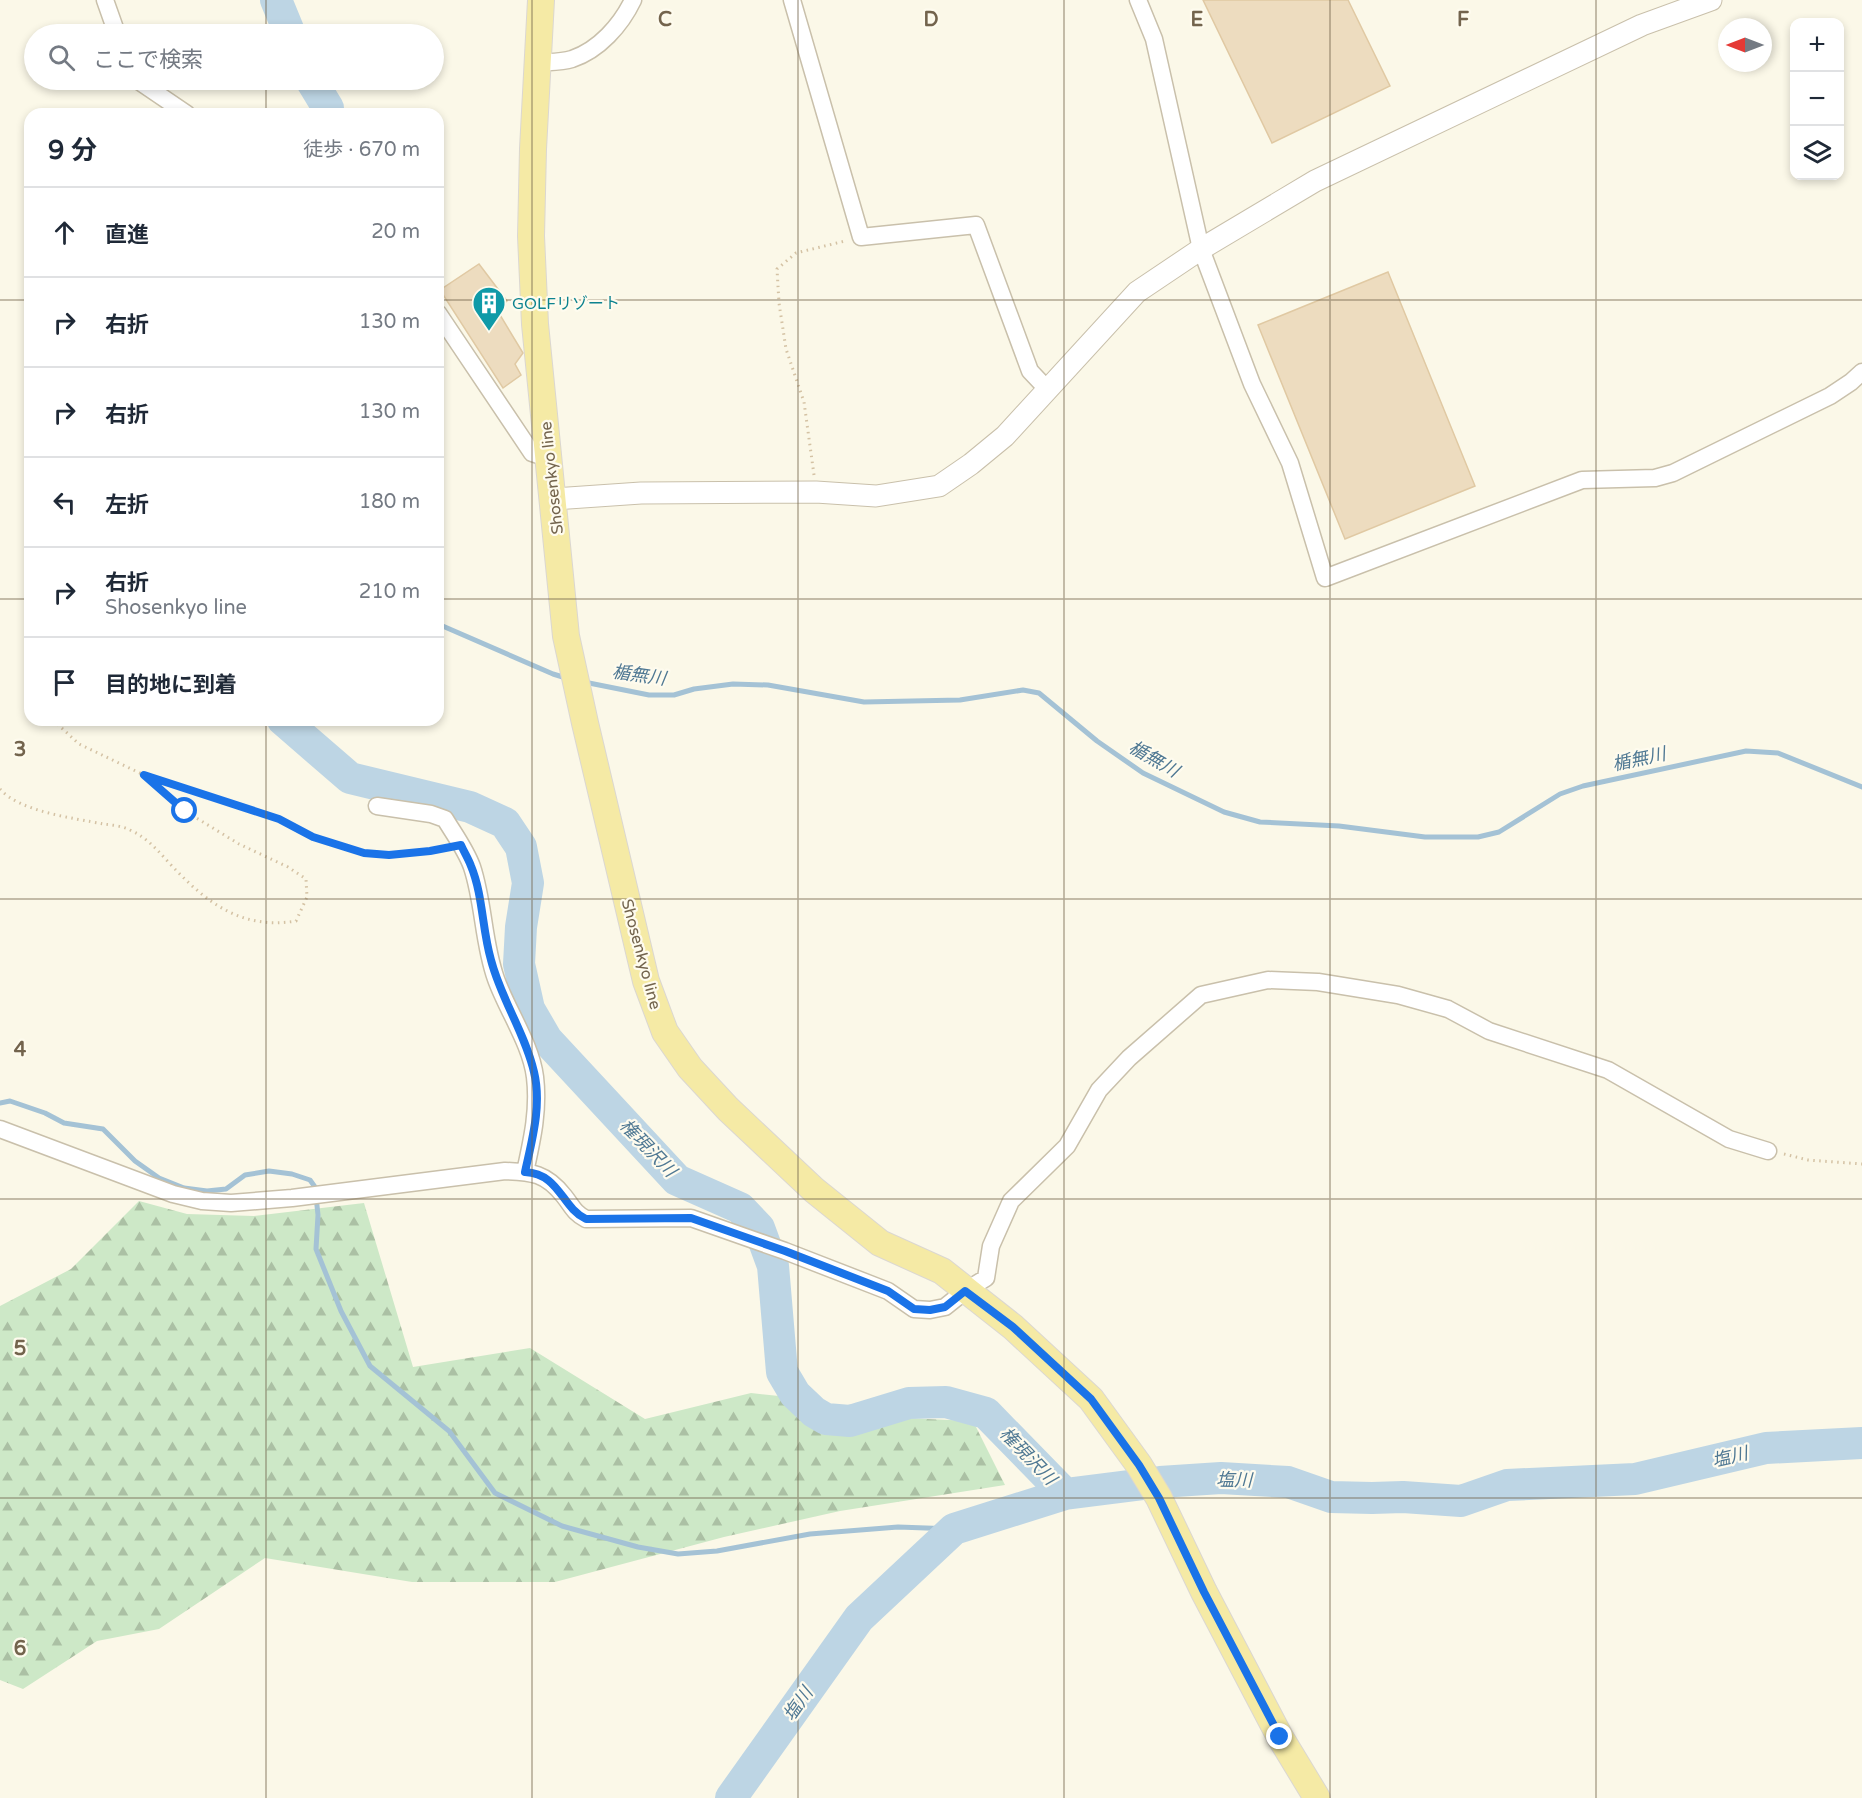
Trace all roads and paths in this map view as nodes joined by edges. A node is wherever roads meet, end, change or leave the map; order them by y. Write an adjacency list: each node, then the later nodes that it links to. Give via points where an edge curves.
1 (105, 0): 7 (street)
2 (541, 0): 8 (main road, Shosenkyo line)
3 (633, 0): 8 (street, via 624,19 588,53 569,60)
4 (792, 0): 11 (street)
5 (1138, 0): 12 (street, via 1154,39)
6 (1711, 0): 12 (street, via 1642,25 1316,181)
7 (113, 24)
8 (538, 63): 16 (main road, Shosenkyo line, via 531,236)
9 (152, 90): 10 (street)
10 (178, 108)
11 (861, 237): 15 (street, via 976,225 1030,372); 17 (path, via 796,253 777,269 786,349 804,402)
12 (1202, 249): 14 (street, via 1252,384 1290,463 1325,578 1582,480 1654,478 1673,473 1830,396); 15 (street, via 1137,292)
13 (444, 322): 16 (street, via 532,453)
14 (1862, 372)
15 (1047, 389): 17 (street, via 1005,436 939,486 876,496)
16 (547, 458): 18 (main road, Shosenkyo line)
17 (816, 492): 18 (street, via 641,493)
18 (554, 499): 28 (main road, Shosenkyo line, via 566,636 646,981 665,1032 690,1068 728,1109 814,1190 880,1243 942,1271)
19 (60, 726): 20 (path, via 79,744)
20 (144, 775): 21 (path, via 185,811 306,879 307,897 296,921 257,922 220,909 192,888 148,840 129,829 22,804); 23 (path, via 279,819 313,837 364,853 389,855)
21 (0, 789)
22 (377, 806): 23 (street, via 445,819)
23 (461, 845): 27 (street, via 471,866 496,978 534,1073 537,1099)
24 (0, 1128): 27 (street, via 173,1194 202,1201 291,1198 505,1171)
25 (1768, 1151): 26 (path, via 1808,1160); 28 (street, via 1729,1139 1608,1070 1489,1031 1449,1009 1398,995 1317,982 1268,980 1201,995 1129,1058 1099,1090 1067,1146 1011,1201 991,1246 986,1278)
26 (1862, 1164)
27 (525, 1172): 28 (street, via 547,1179 576,1214 586,1219 691,1218 888,1291 914,1309 945,1307)
28 (965, 1291): 29 (main road, Shosenkyo line, via 1013,1327 1091,1399 1139,1465 1280,1737)
29 (1317, 1798)

